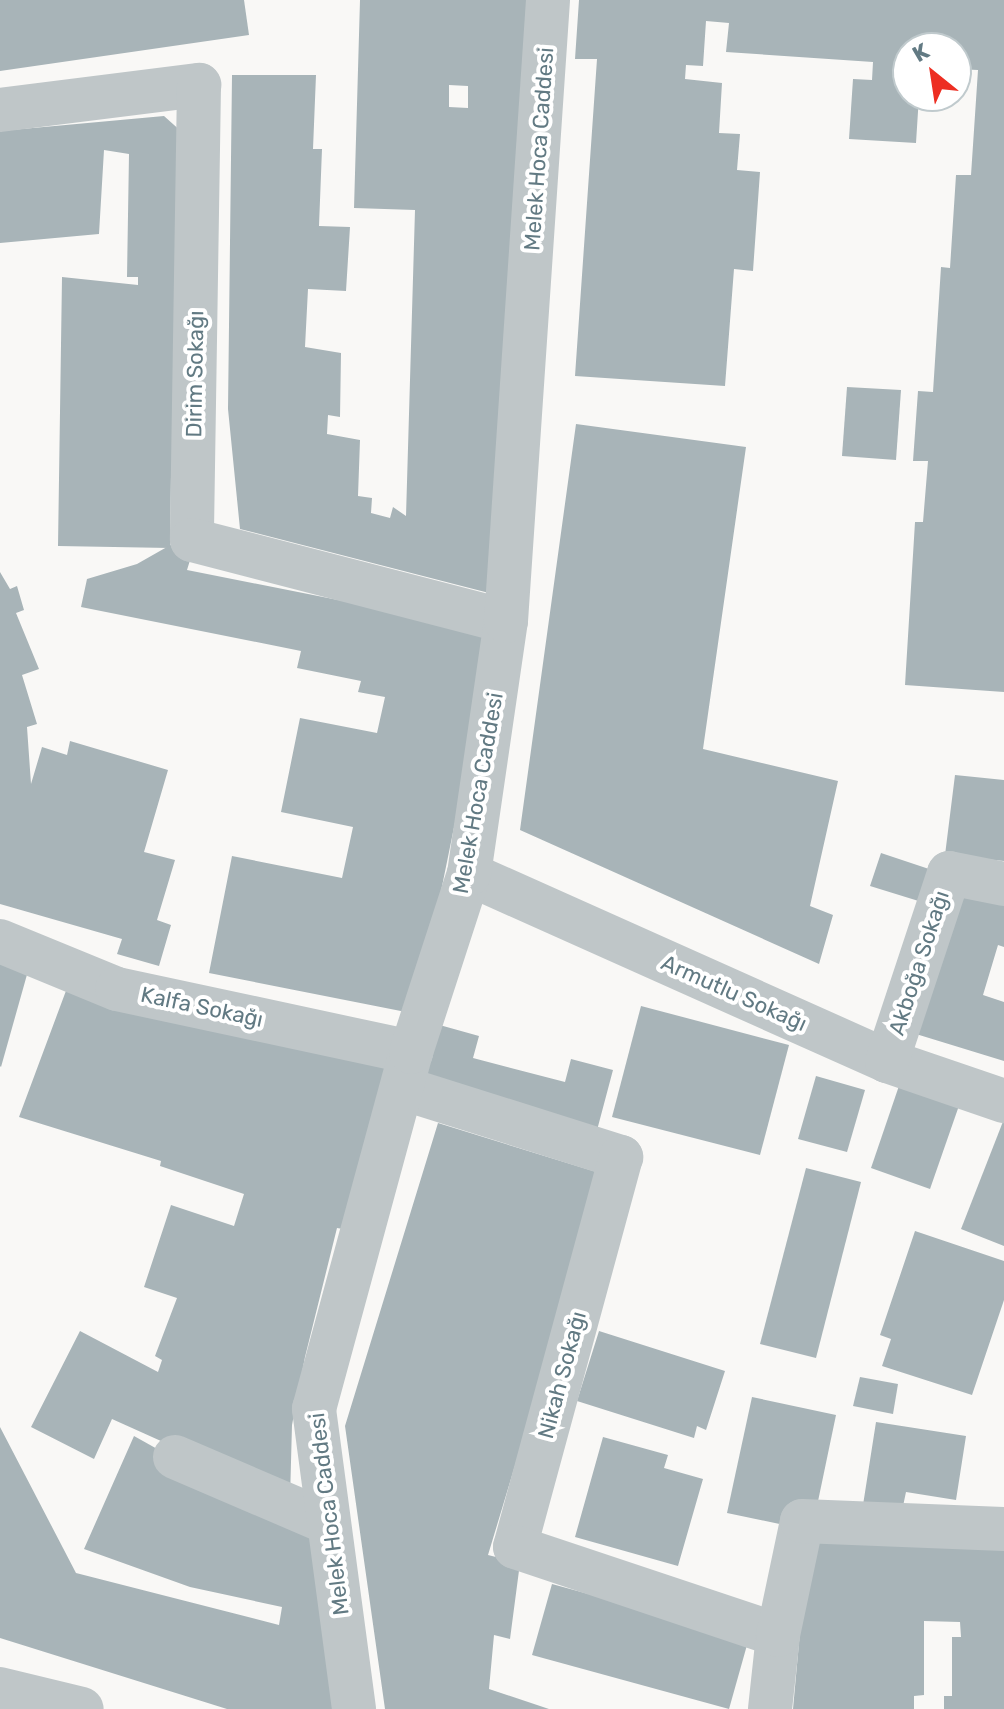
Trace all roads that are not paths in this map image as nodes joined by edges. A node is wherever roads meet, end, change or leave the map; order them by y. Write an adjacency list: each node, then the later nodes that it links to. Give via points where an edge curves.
1 (548, 0): 3 (street, Melek Hoca Caddesi)
2 (0, 110): 3 (street, Dirim Sokağı, via 199,85 192,540)
3 (506, 621): 4 (street, Melek Hoca Caddesi)
4 (469, 874): 7 (street, Armutlu Sokağı); 8 (street, Melek Hoca Caddesi)
5 (1004, 884): 7 (street, Akboğa Sokağı, via 949,873)
6 (0, 941): 8 (street, Kalfa Sokağı, via 117,989)
7 (887, 1061): 9 (street, Armutlu Sokağı)
8 (407, 1070): 11 (street, Melek Hoca Caddesi, via 314,1409); 13 (street, Nikah Sokağı, via 621,1157 515,1547)
9 (1004, 1101)
10 (175, 1457): 11 (street)
11 (327, 1522): 16 (street, Melek Hoca Caddesi)
12 (1004, 1529): 13 (street, via 802,1521)
13 (778, 1635): 17 (street)
14 (0, 1689): 15 (street)
15 (82, 1709)
16 (354, 1709)
17 (770, 1709)

